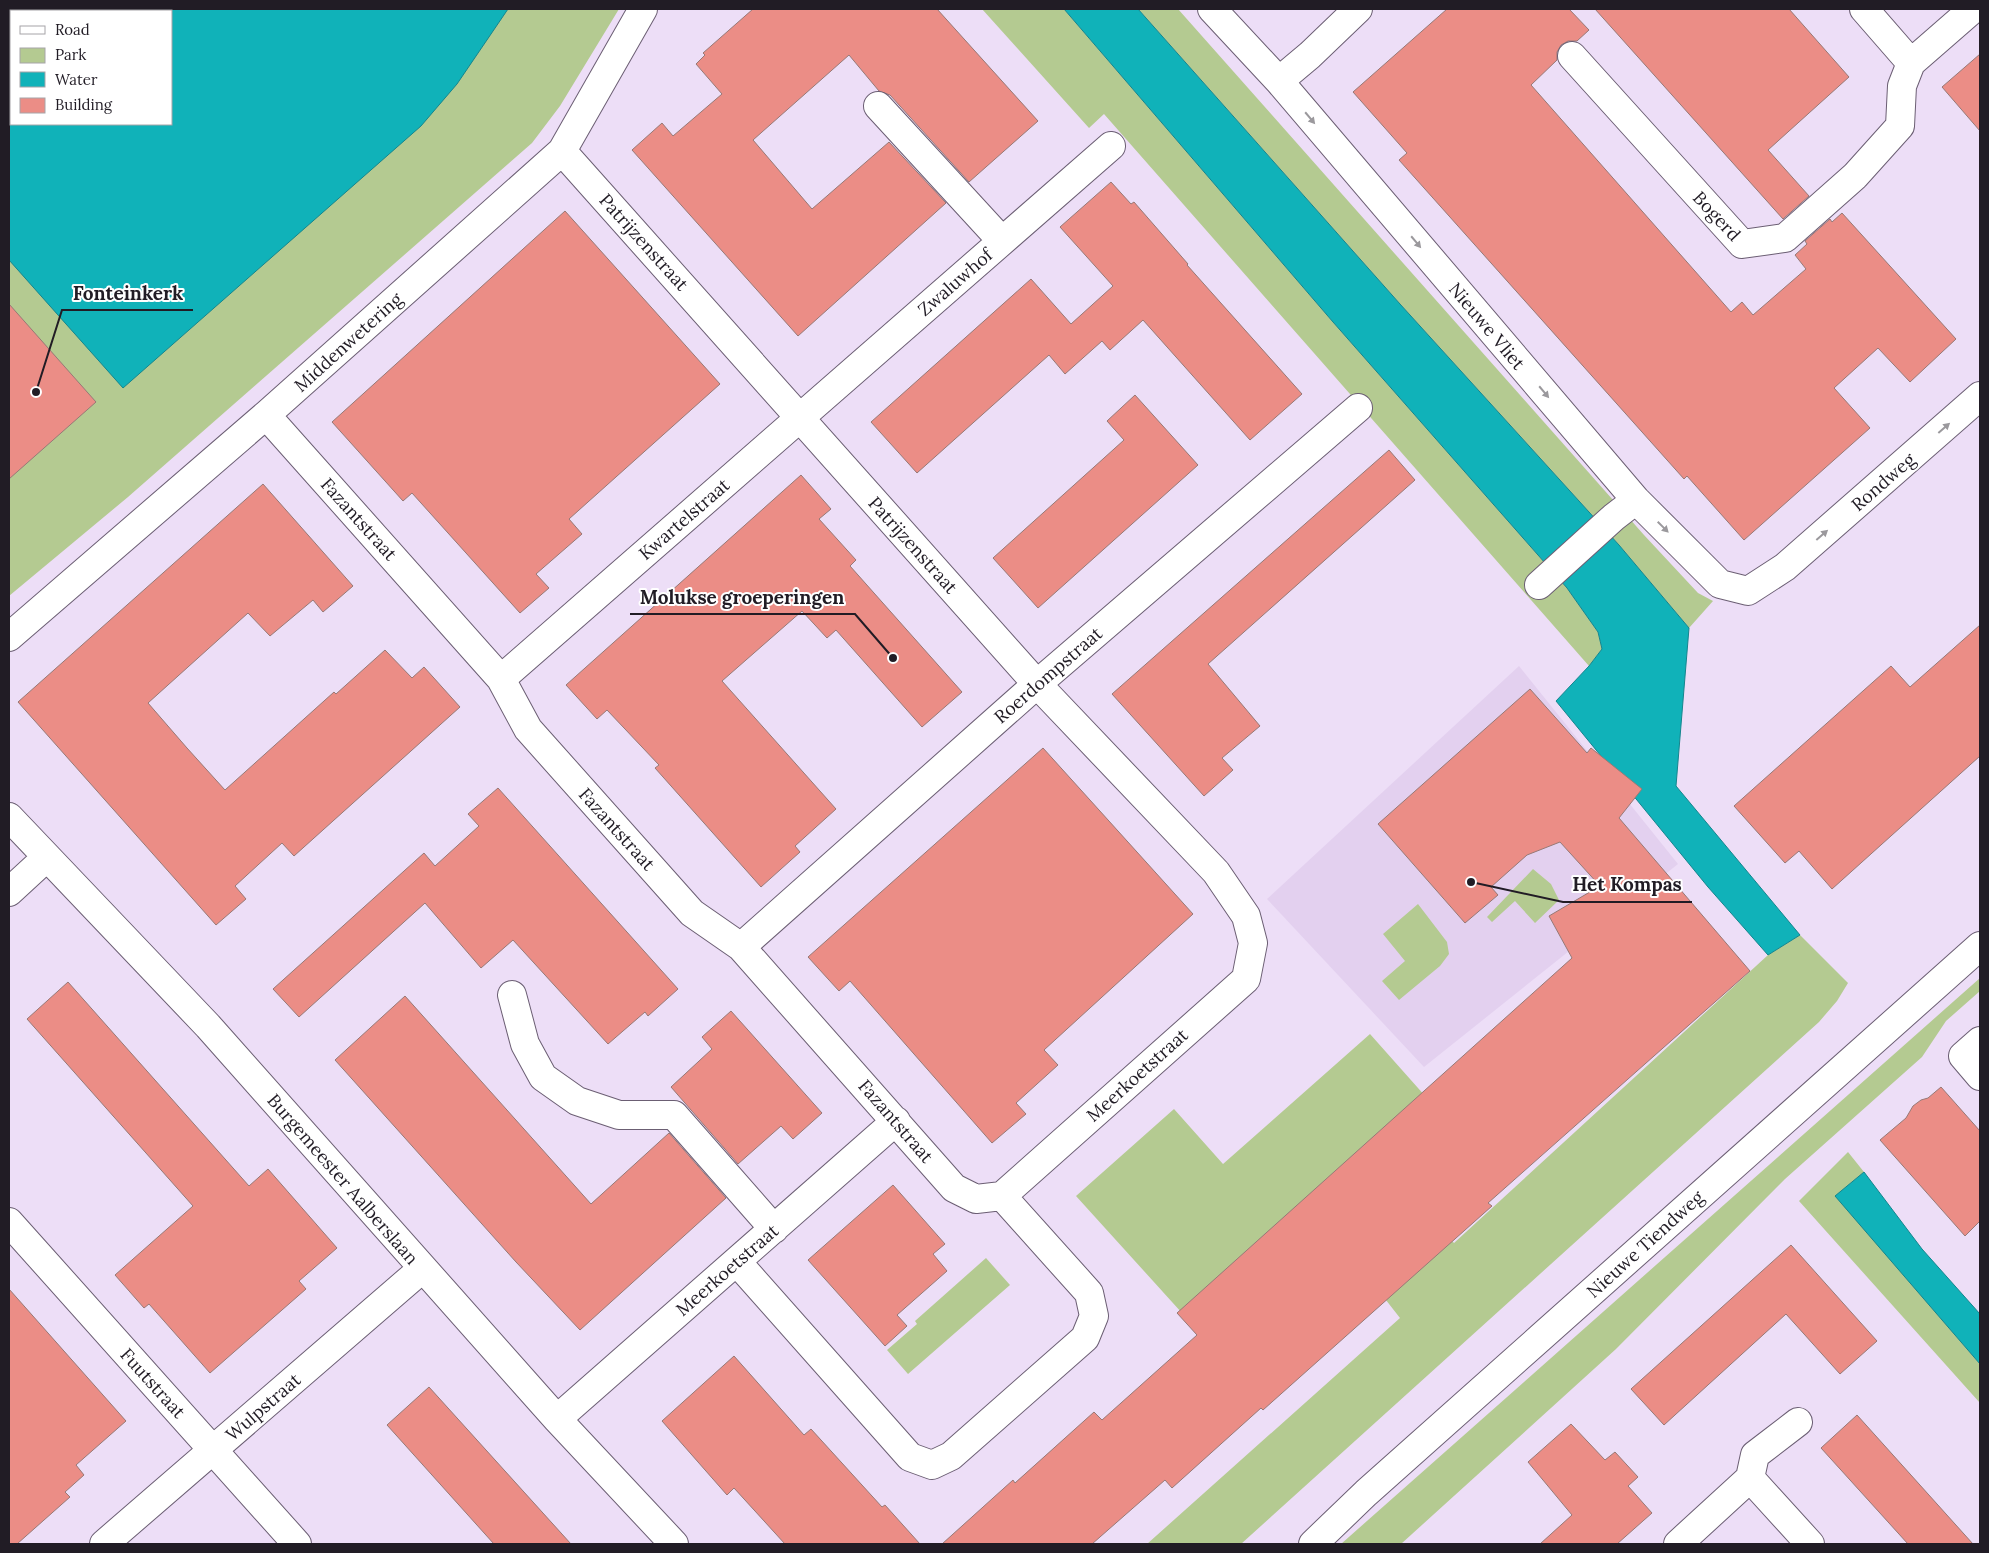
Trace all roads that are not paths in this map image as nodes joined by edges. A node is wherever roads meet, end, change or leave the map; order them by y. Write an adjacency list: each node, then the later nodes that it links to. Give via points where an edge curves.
1 (643, 9): 11 (street, Middenwetering)
2 (1212, 9): 8 (street, Nieuwe Vliet)
3 (1358, 9): 8 (street)
4 (1864, 9): 7 (street)
5 (1973, 9): 7 (street, Bogerd)
6 (1572, 56): 7 (street, Bogerd, via 1742,244 1785,238 1855,176 1900,126 1902,86)
7 (1911, 63)
8 (1279, 81): 17 (street, Nieuwe Vliet, one-way to 17)
9 (878, 106): 12 (street)
10 (1111, 146): 12 (street, Zwaluwhof)
11 (562, 151): 15 (street, Middenwetering); 16 (street, Patrijzenstraat)
12 (1002, 241): 16 (street, Zwaluwhof)
13 (1980, 396): 18 (street, Rondweg, one-way to 13)
14 (1358, 408): 22 (street, Roerdompstraat)
15 (266, 415): 20 (street, Middenwetering); 21 (street, Fazantstraat)
16 (799, 418): 21 (street, Kwartelstraat); 22 (street, Patrijzenstraat)
17 (1636, 500): 18 (street, Nieuwe Vliet, one-way to 18, via 1720,584 1748,591); 19 (street)
18 (1785, 567)
19 (1539, 585)
20 (9, 637)
21 (501, 679): 27 (street, Fazantstraat, via 528,729 692,913)
22 (1037, 684): 26 (street, Patrijzenstraat, via 1216,872 1246,916); 27 (street, Roerdompstraat)
23 (9, 817): 24 (street, Burgemeester Aalberslaan)
24 (47, 858): 25 (street); 37 (street, Burgemeester Aalberslaan, via 208,1026)
25 (9, 892)
26 (1253, 943): 33 (street, Meerkoetstraat, via 1246,979)
27 (741, 946): 32 (street, Fazantstraat)
28 (1980, 946): 45 (street, Nieuwe Tiendweg, via 1366,1493)
29 (512, 995): 35 (street, via 525,1044 543,1077 576,1101 619,1115 674,1115)
30 (1980, 1041): 31 (street, via 1963,1056)
31 (1980, 1076)
32 (896, 1121): 33 (street, Fazantstraat, via 954,1188 976,1199); 35 (street, Meerkoetstraat)
33 (1002, 1196): 36 (street, via 1090,1293 1094,1316 1085,1338 951,1456 932,1465 910,1456)
34 (9, 1222): 40 (street, Fuutstraat)
35 (774, 1229): 36 (street, Meerkoetstraat)
36 (737, 1262): 38 (street, Meerkoetstraat)
37 (422, 1269): 38 (street, Burgemeester Aalberslaan); 40 (street, Wulpstraat)
38 (557, 1419): 44 (street, Burgemeester Aalberslaan)
39 (1798, 1422): 41 (street, via 1755,1455)
40 (213, 1450): 42 (street, Wulpstraat); 43 (street, Fuutstraat)
41 (1750, 1478): 46 (street); 47 (street)
42 (104, 1544)
43 (297, 1544)
44 (674, 1544)
45 (1313, 1544)
46 (1678, 1544)
47 (1810, 1544)

